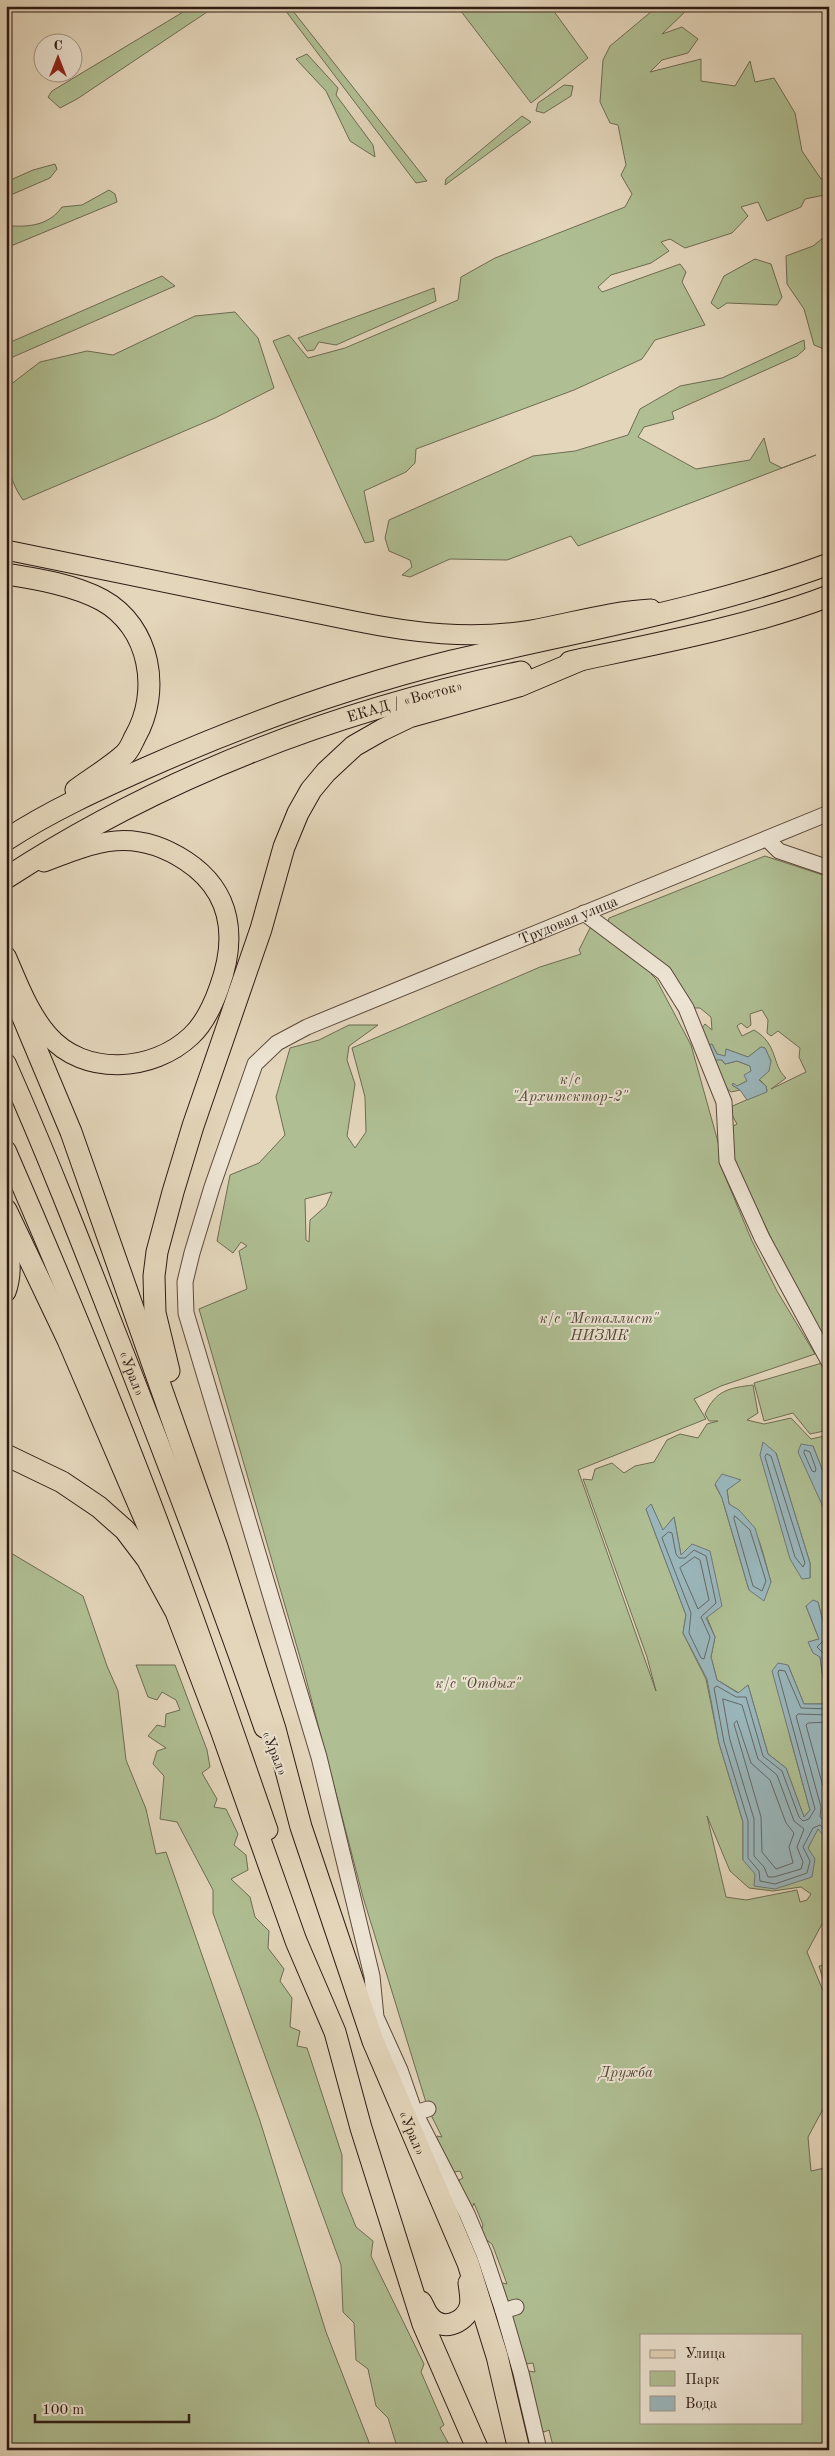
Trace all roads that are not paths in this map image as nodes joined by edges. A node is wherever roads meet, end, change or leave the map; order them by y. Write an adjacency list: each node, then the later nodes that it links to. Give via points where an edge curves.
1 (6, 550): 5 (main road, via 363,623 452,636 530,630 632,610)
2 (829, 564): 5 (highway, ЕКАД / «Восток»)
3 (6, 574): 8 (highway, via 81,590 103,601 133,631 150,672 147,711 126,753)
4 (829, 596): 6 (highway, ЕКАД / «Восток», via 729,625)
5 (682, 608): 8 (highway, ЕКАД / «Восток», via 358,686 214,738 104,787)
6 (583, 659): 11 (highway, ЕКАД / «Восток», via 468,683 357,714 251,752 174,784 102,820); 22 (highway, via 519,686 409,718 382,730 354,746 326,772 298,813 176,1183 157,1252 154,1276 155,1312 162,1347 198,1468)
7 (829, 813): 9 (street, Трудовая улица)
8 (18, 832)
9 (767, 838): 10 (street, via 779,851); 12 (street, Трудовая улица)
10 (829, 868)
11 (8, 876): 13 (main road, via 104,841 134,840 164,848 202,873 215,889 228,920 230,952 215,999 192,1035 175,1049 158,1057 118,1065 88,1061 68,1052 49,1037 33,1016)
12 (584, 913): 20 (street, via 664,973 686,1008 724,1102 727,1160 762,1238); 30 (street, Трудовая улица, via 307,1027 276,1043 255,1064 212,1187 185,1282 186,1313 319,1757 372,1976 376,2017 422,2111 509,2309)
13 (6, 956)
14 (6, 977): 22 (highway, via 70,1132)
15 (6, 1063): 24 (main road, «Урал», via 143,1401 212,1580 268,1739)
16 (6, 1150): 25 (main road, «Урал», via 184,1590 313,1958)
17 (6, 1210): 23 (highway, via 68,1340 182,1606)
18 (6, 1236): 19 (main road, via 11,1261 10,1283)
19 (6, 1292)
20 (829, 1362)
21 (6, 1454): 23 (highway, via 62,1482 99,1507 125,1530 147,1559 172,1604)
22 (217, 1548): 24 (highway, via 275,1729)
23 (221, 1730): 25 (highway, via 296,1941)
24 (290, 1788): 26 (highway, «Урал», via 373,2041)
25 (335, 2032): 27 (highway, «Урал»)
26 (468, 2264): 27 (highway, via 470,2305 465,2316 447,2326 429,2316); 29 (highway, «Урал», via 500,2366)
27 (404, 2269): 28 (highway, «Урал», via 435,2354)
28 (478, 2450)
29 (519, 2450)
30 (539, 2450)

